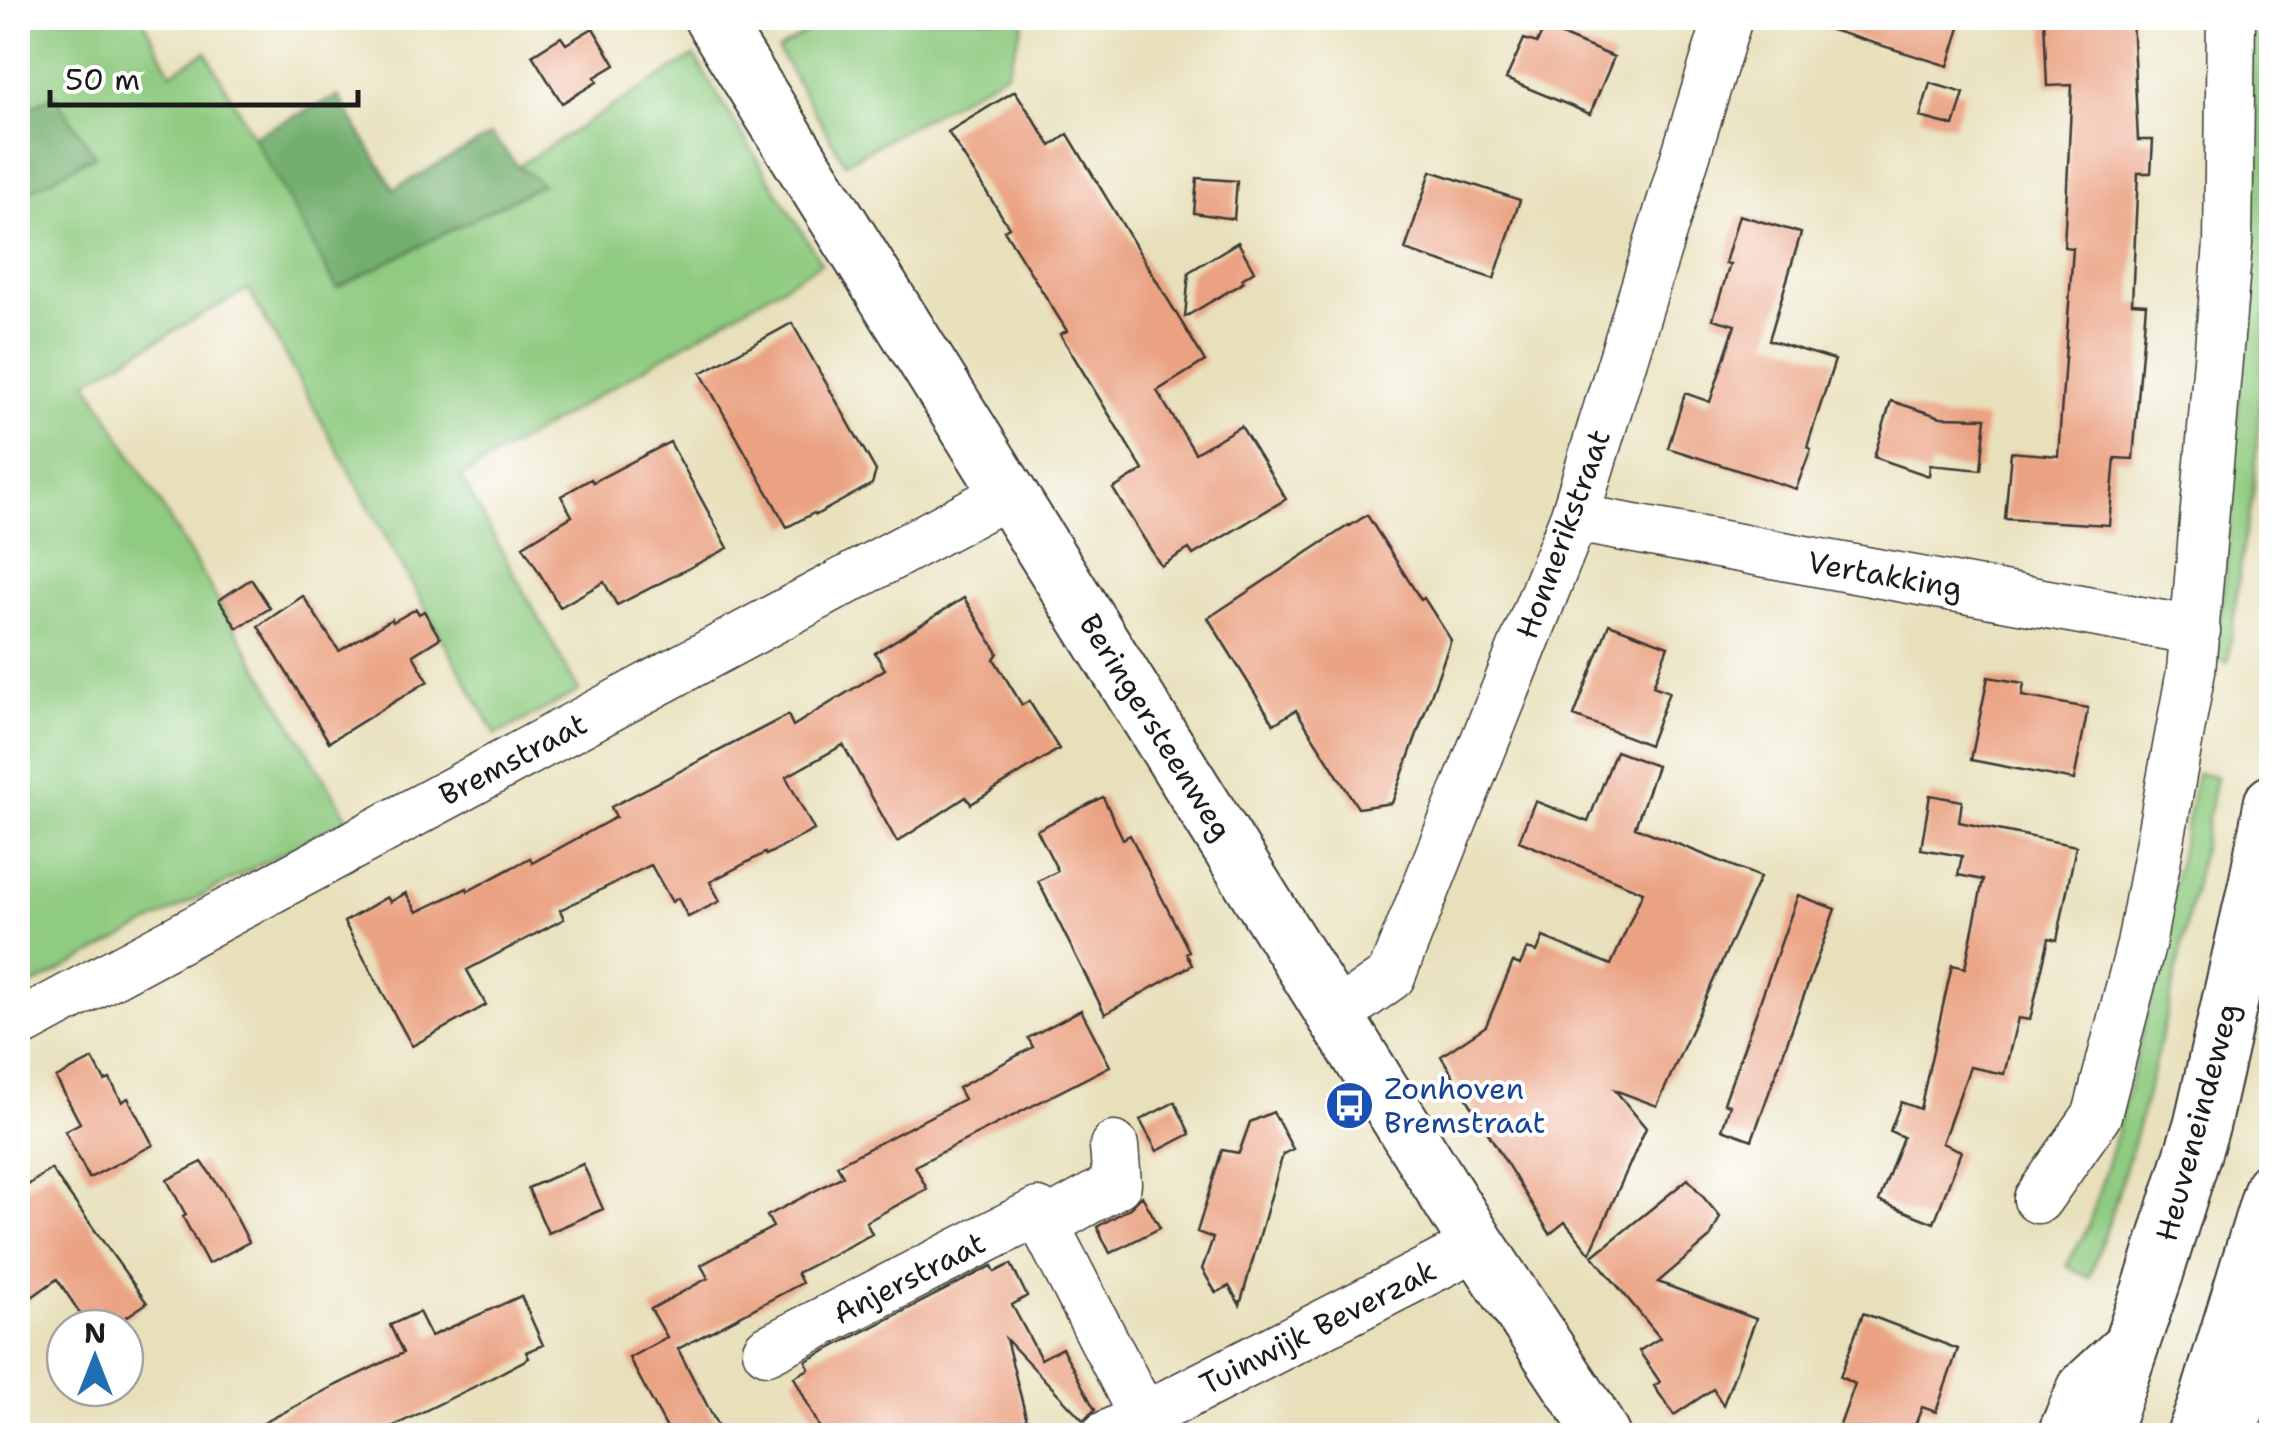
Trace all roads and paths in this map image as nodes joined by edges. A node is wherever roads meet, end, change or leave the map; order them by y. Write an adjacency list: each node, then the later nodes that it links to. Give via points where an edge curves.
1 (712, 18): 4 (main road, Beringersteenweg)
2 (1728, 18): 5 (street, Honnerikstraat)
3 (2230, 18): 6 (street, via 2228,244)
4 (1009, 493): 8 (main road, Beringersteenweg); 9 (street, Bremstraat)
5 (1574, 518): 6 (street, Vertakking); 8 (street, Honnerikstraat, via 1391,976)
6 (2196, 631): 12 (street, via 2140,945 2097,1115)
7 (2272, 803): 16 (main road, Heuveneindeweg, via 2202,1124)
8 (1336, 1016): 14 (main road, Beringersteenweg)
9 (18, 1025)
10 (1114, 1146): 13 (street, Anjerstraat, via 1117,1184)
11 (2272, 1189): 22 (main road)
12 (2038, 1199)
13 (1045, 1224): 17 (street, Anjerstraat, via 1038,1212); 18 (street)
14 (1478, 1244): 18 (street, Tuinwijk Beverzak); 19 (main road, Beringersteenweg)
15 (2272, 1318): 23 (street)
16 (2129, 1348): 20 (main road, via 2086,1389); 21 (main road, Heuveneindeweg)
17 (767, 1350)
18 (1124, 1426)
19 (1602, 1436)
20 (2065, 1436)
21 (2100, 1436)
22 (2194, 1436)
23 (2230, 1436)

